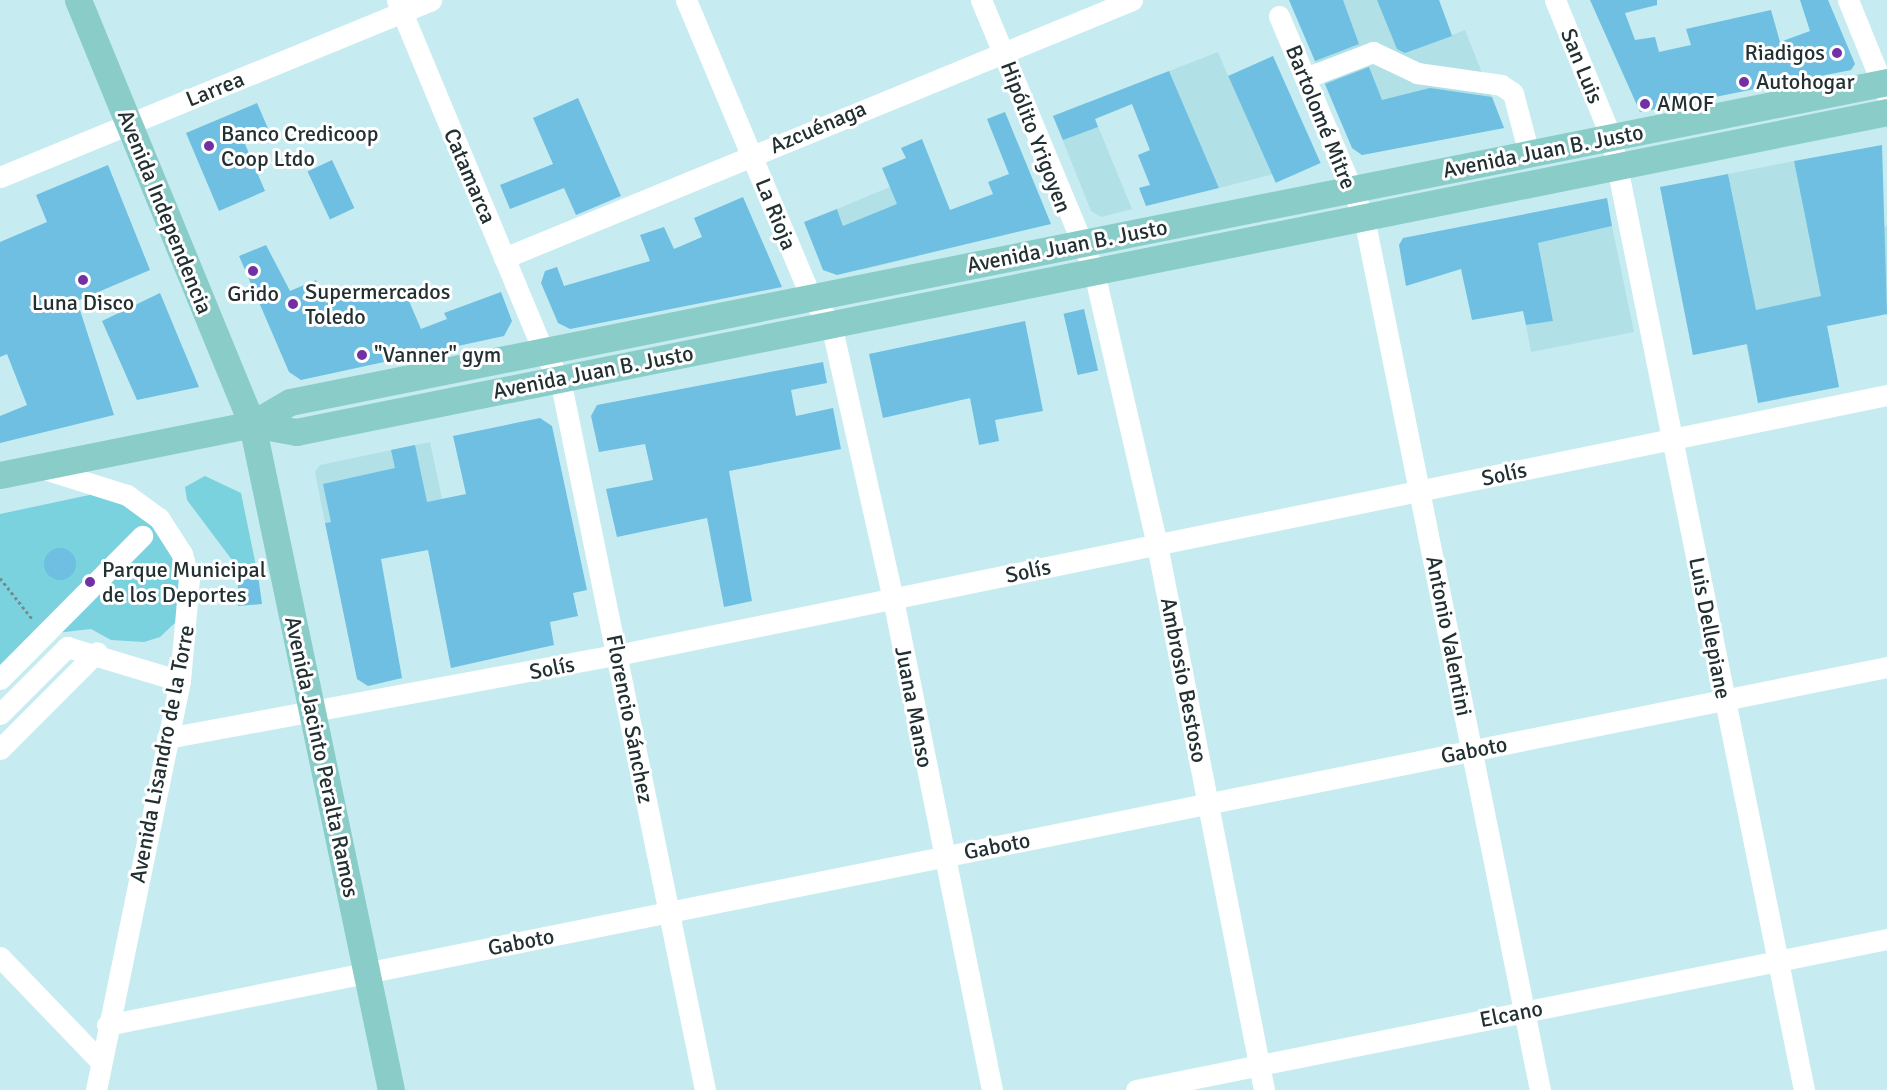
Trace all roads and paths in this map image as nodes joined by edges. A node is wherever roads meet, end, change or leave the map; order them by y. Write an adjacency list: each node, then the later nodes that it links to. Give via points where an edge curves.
1 (78, 0): 14 (main road, Avenida Independencia)
2 (431, 0): 8 (street, Larrea)
3 (686, 0): 17 (street, La Rioja)
4 (981, 0): 10 (street, Hipólito Yrigoyen)
5 (1132, 0): 10 (street, Azcuénaga)
6 (1555, 0): 15 (street, San Luis)
7 (1856, 2): 12 (street)
8 (400, 6): 14 (street, Larrea); 23 (street, Catamarca)
9 (1279, 16): 11 (street, Bartolomé Mitre)
10 (1002, 50): 17 (street, Azcuénaga); 22 (street, Hipólito Yrigoyen)
11 (1305, 78): 16 (street, via 1373,52 1417,73 1502,86 1513,93); 20 (street, Bartolomé Mitre)
12 (1885, 87): 15 (main road, Avenida Juan B. Justo)
13 (1887, 112): 18 (main road, Avenida Juan B. Justo)
14 (129, 124): 19 (street, Larrea); 30 (main road, Avenida Independencia)
15 (1611, 137): 16 (main road, Avenida Juan B. Justo); 18 (street, San Luis)
16 (1529, 154): 20 (main road, Avenida Juan B. Justo)
17 (752, 155): 23 (street, Azcuénaga); 25 (street, La Rioja)
18 (1617, 167): 21 (main road, Avenida Juan B. Justo); 31 (street, Luis Dellepiane)
19 (0, 177)
20 (1351, 190): 21 (street, Bartolomé Mitre); 22 (main road, Avenida Juan B. Justo)
21 (1364, 218): 24 (main road, Avenida Juan B. Justo); 34 (street, Antonio Valentini)
22 (1078, 244): 24 (street, Hipólito Yrigoyen); 25 (main road, Avenida Juan B. Justo)
23 (504, 258): 27 (street, Catamarca)
24 (1094, 272): 26 (main road, Avenida Juan B. Justo); 36 (street, Ambrosio Bestoso)
25 (811, 298): 26 (street, La Rioja); 27 (main road, Avenida Juan B. Justo)
26 (831, 324): 28 (main road, Avenida Juan B. Justo); 38 (street, Juana Manso)
27 (543, 351): 28 (street, Florencio Sánchez); 30 (main road, Avenida Juan B. Justo, via 290,402)
28 (560, 379): 30 (main road, Avenida Juan B. Justo, via 296,432); 41 (street, Florencio Sánchez)
29 (1887, 395): 31 (street, Solís)
30 (252, 424): 32 (main road, Avenida Juan B. Justo); 47 (main road, Avenida Jacinto Peralta Ramos)
31 (1672, 439): 34 (street, Solís); 45 (street, Luis Dellepiane)
32 (39, 467): 33 (main road, Avenida Juan B. Justo); 44 (street, Avenida Lisandro de la Torre, via 128,495 159,518 182,554 189,578)
33 (0, 475)
34 (1420, 491): 36 (street, Solís); 50 (street, Antonio Valentini)
35 (142, 536): 39 (street)
36 (1157, 545): 38 (street, Solís); 51 (street, Ambrosio Bestoso)
37 (0, 578): 39 (path)
38 (893, 599): 41 (street, Solís); 52 (street, Juana Manso)
39 (47, 634): 43 (street)
40 (97, 652): 44 (street); 46 (street, via 67,647); 49 (street)
41 (617, 655): 47 (street, Solís); 53 (street, Florencio Sánchez)
42 (1887, 666): 45 (street, Gaboto)
43 (0, 679)
44 (180, 681): 48 (street, Avenida Lisandro de la Torre)
45 (1725, 699): 50 (street, Gaboto); 56 (street, Luis Dellepiane)
46 (0, 714)
47 (314, 715): 48 (street, Solís); 57 (main road, Avenida Jacinto Peralta Ramos)
48 (167, 738): 59 (street, Avenida Lisandro de la Torre)
49 (0, 749)
50 (1472, 750): 51 (street, Gaboto); 58 (street, Antonio Valentini)
51 (1208, 804): 52 (street, Gaboto); 61 (street, Ambrosio Bestoso)
52 (945, 857): 53 (street, Gaboto); 65 (street, Juana Manso)
53 (669, 912): 57 (street, Gaboto); 64 (street, Florencio Sánchez)
54 (1887, 939): 56 (street, Elcano)
55 (0, 957): 60 (street)
56 (1778, 961): 58 (street, Elcano); 69 (street, Luis Dellepiane)
57 (367, 973): 59 (street, Gaboto); 63 (main road, Avenida Jacinto Peralta Ramos)
58 (1524, 1012): 61 (street, Elcano); 68 (street, Antonio Valentini)
59 (107, 1025): 60 (street, Avenida Lisandro de la Torre)
60 (100, 1061): 62 (street, Avenida Lisandro de la Torre)
61 (1260, 1065): 66 (street, Elcano); 67 (street, Ambrosio Bestoso)
62 (96, 1090)
63 (391, 1090)
64 (705, 1090)
65 (992, 1090)
66 (1136, 1090)
67 (1264, 1090)
68 (1540, 1090)
69 (1804, 1090)

